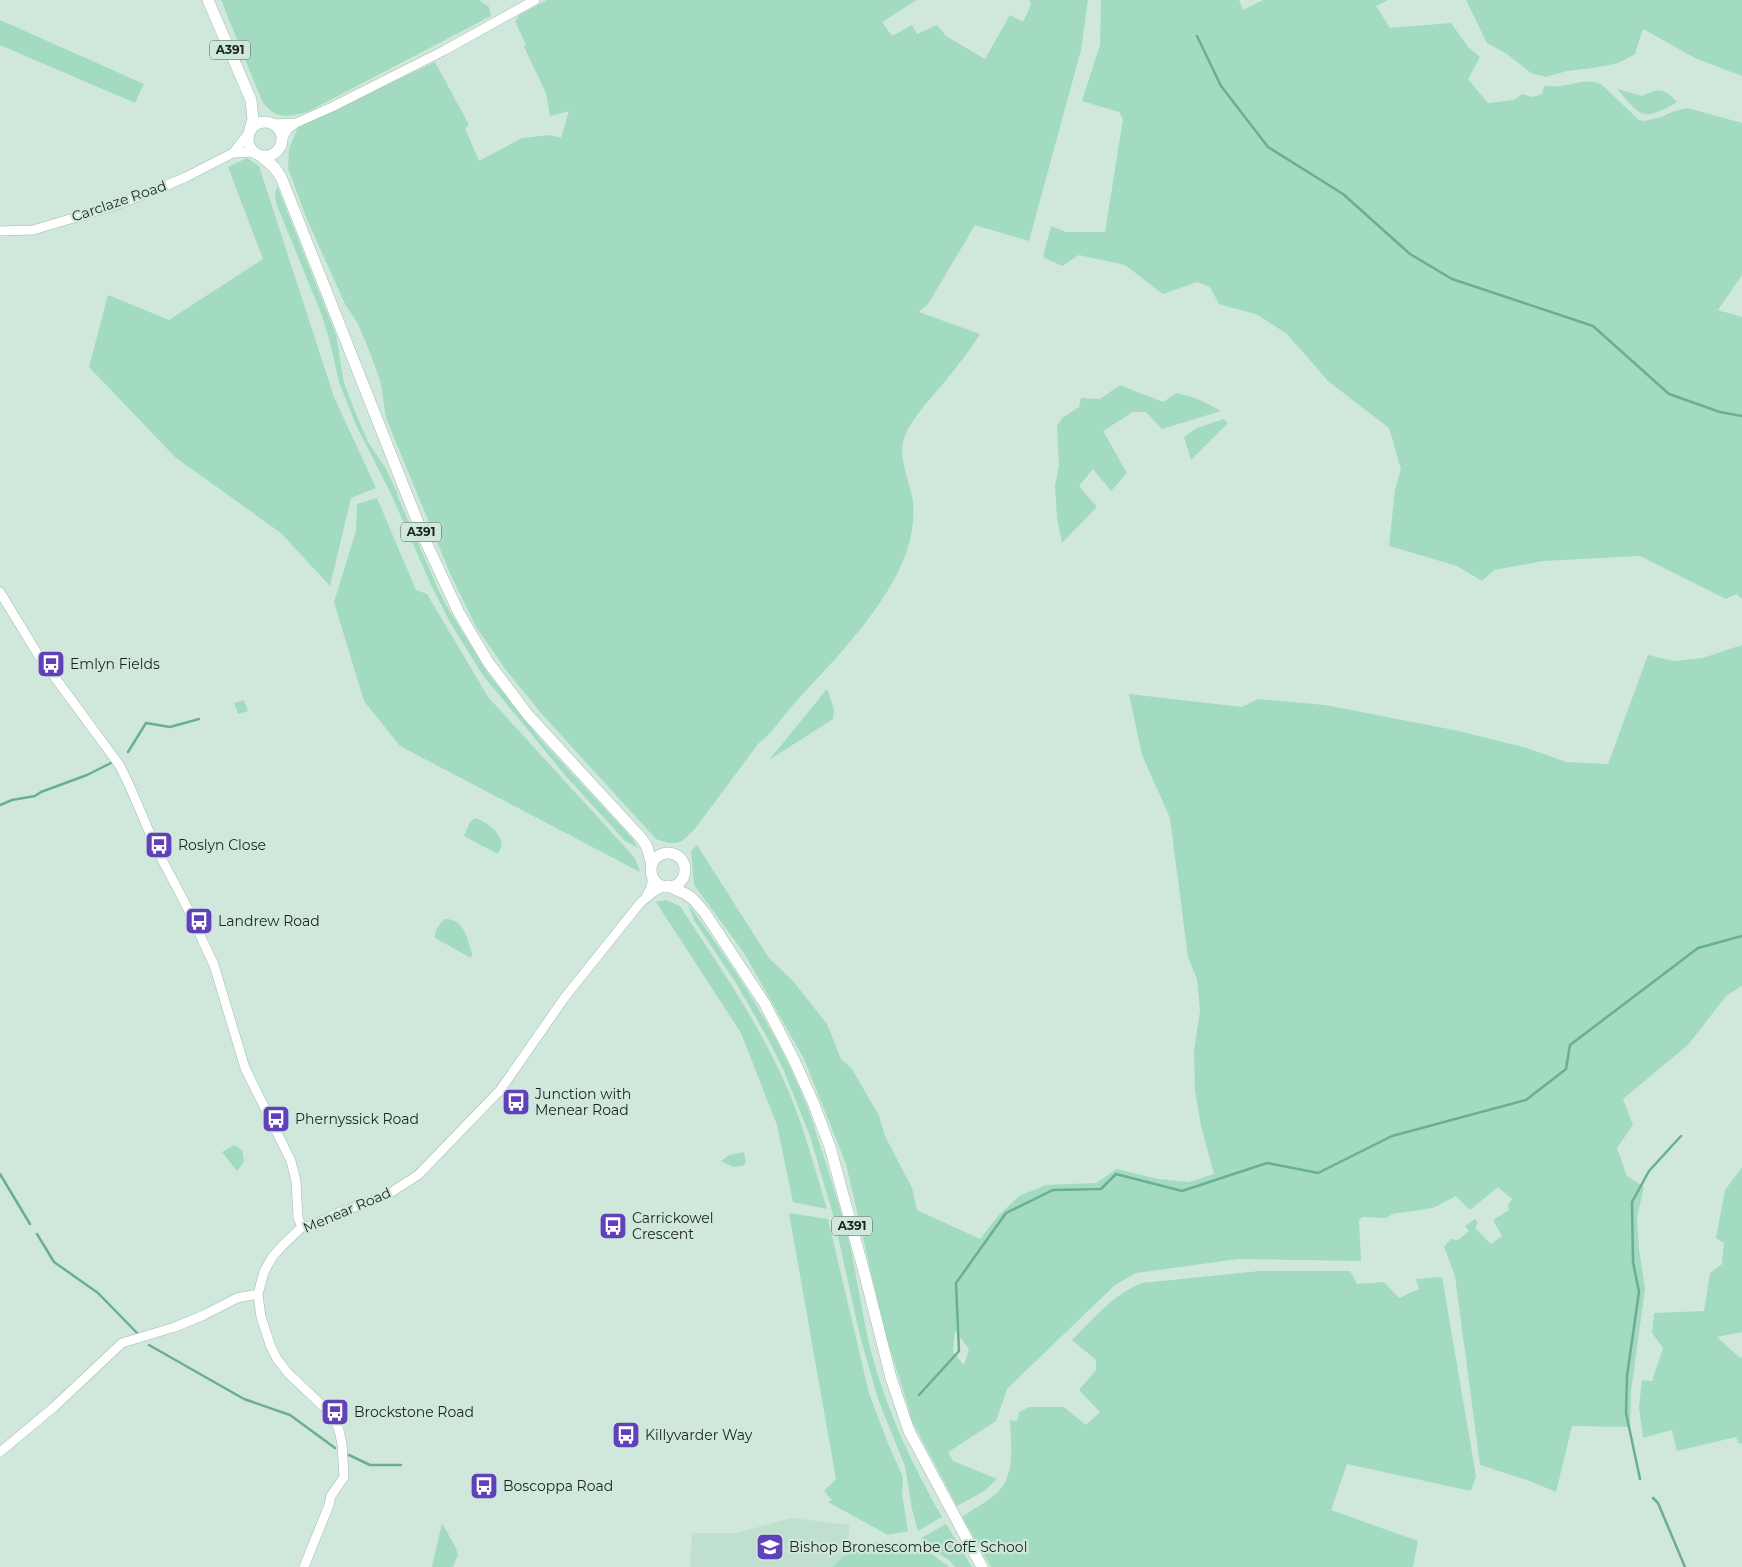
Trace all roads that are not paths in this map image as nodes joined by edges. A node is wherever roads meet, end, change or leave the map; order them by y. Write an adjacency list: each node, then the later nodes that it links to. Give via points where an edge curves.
1 (208, 0): 3 (highway, A391)
2 (535, 0): 5 (street, via 445,50)
3 (251, 100): 4 (highway, A391); 6 (highway, A391)
4 (272, 123): 5 (street); 6 (highway, via 259,122); 7 (highway, via 280,131)
5 (296, 123): 7 (street, via 288,129)
6 (249, 131): 8 (street, Carclaze Road); 9 (highway, via 248,145)
7 (281, 143): 9 (highway, via 272,154); 10 (highway, A391, via 278,161)
8 (233, 153): 9 (street, Carclaze Road); 11 (street, Carclaze Road, via 186,177 114,206 32,230)
9 (258, 154): 10 (highway, A391)
10 (281, 177): 13 (highway, A391, via 424,538 460,613 488,662 528,715)
11 (0, 231)
12 (0, 592): 20 (street, via 37,653 120,766 131,789 214,965 245,1068 290,1162 296,1180 298,1218)
13 (642, 839): 14 (highway, A391); 15 (highway, A391)
14 (666, 853): 15 (highway, via 656,858); 16 (highway, via 681,860)
15 (652, 871): 17 (highway, via 658,883); 18 (street, Menear Road, via 651,887)
16 (685, 871): 17 (highway, via 680,882); 19 (highway, A391)
17 (667, 886): 18 (street, Menear Road); 19 (highway, A391)
18 (646, 897): 20 (street, Menear Road, via 565,997 501,1089 418,1175 388,1194)
19 (693, 899): 24 (highway, A391, via 765,1004 813,1102 830,1146 908,1431)
20 (302, 1227): 21 (street, Menear Road, via 274,1256 264,1272)
21 (258, 1294): 22 (street, via 237,1298 175,1327 122,1342 54,1407); 23 (street, via 261,1318 277,1359 329,1412 335,1420 342,1444 344,1477 331,1496)
22 (0, 1452)
23 (304, 1567)
24 (982, 1567)

